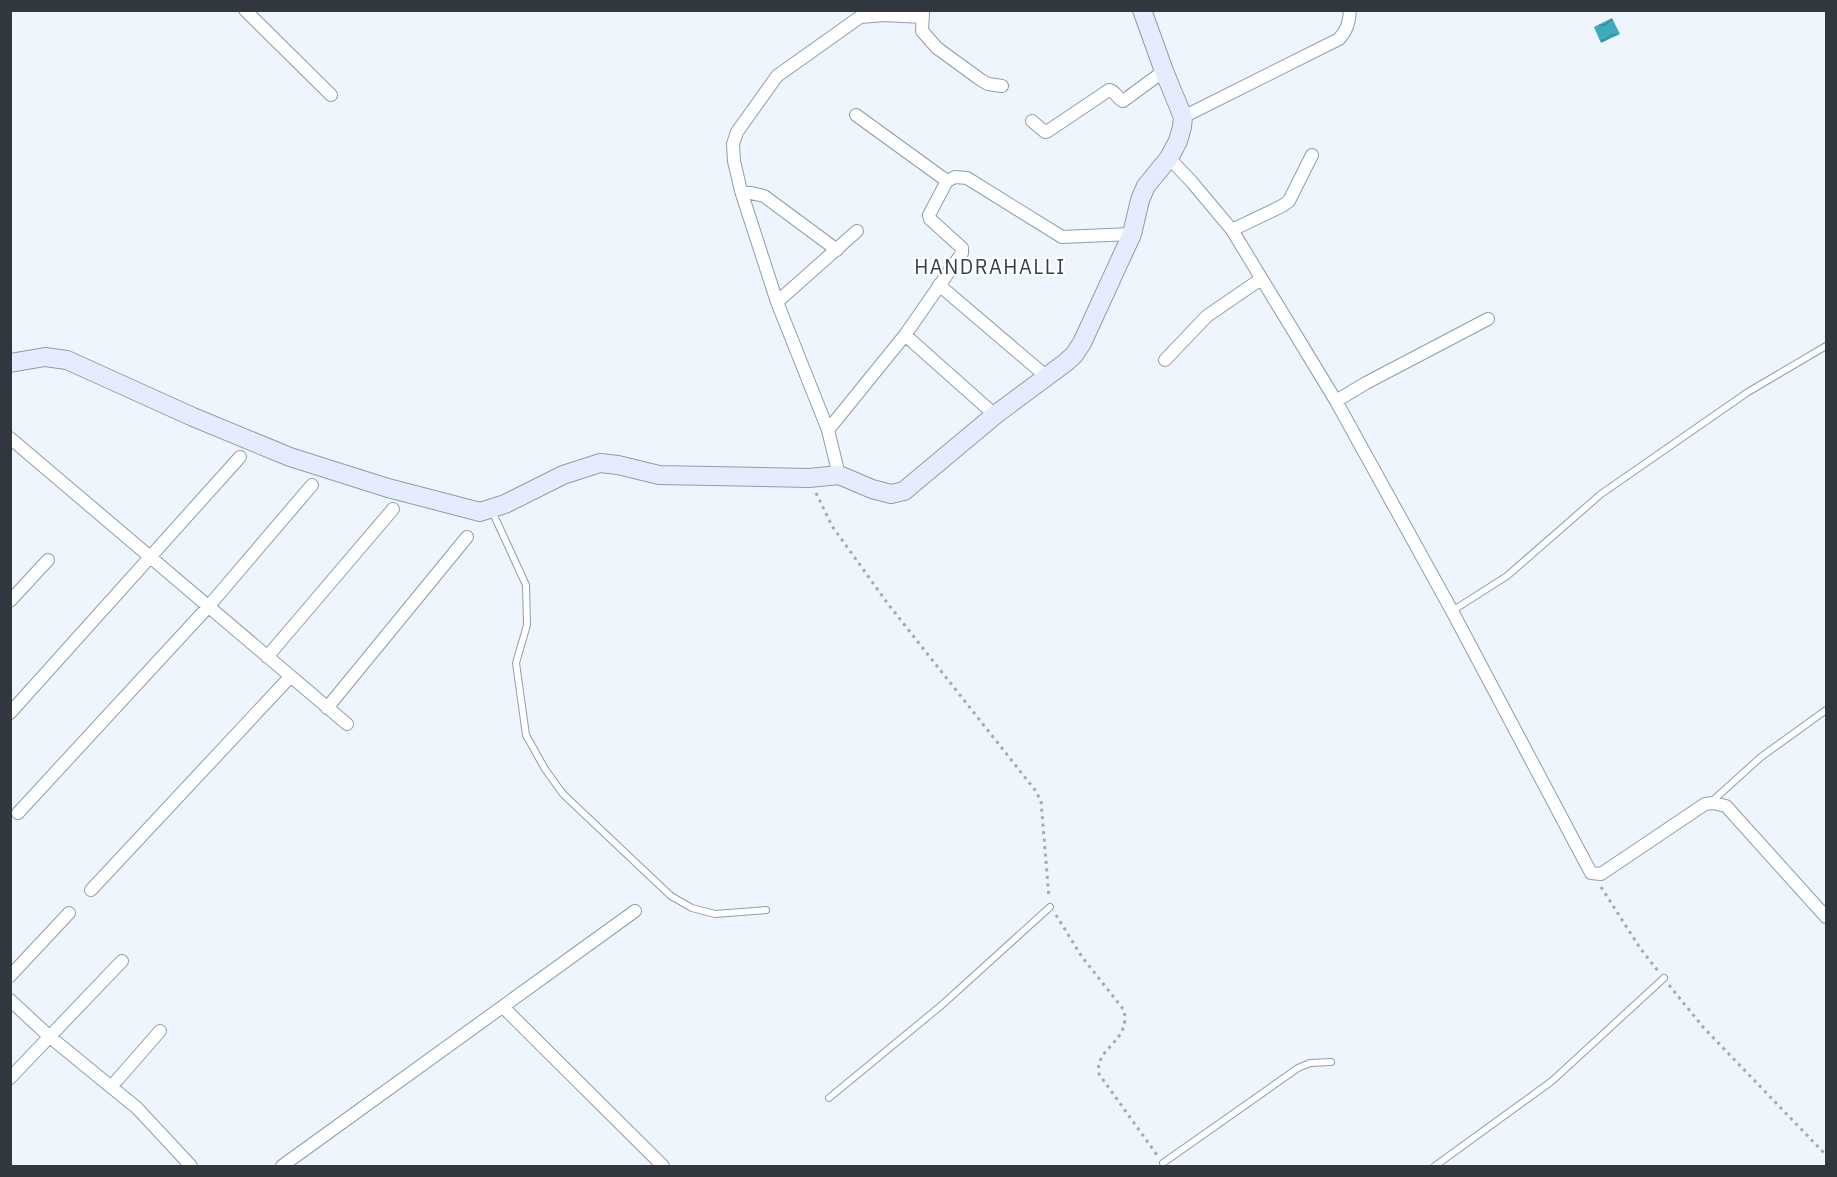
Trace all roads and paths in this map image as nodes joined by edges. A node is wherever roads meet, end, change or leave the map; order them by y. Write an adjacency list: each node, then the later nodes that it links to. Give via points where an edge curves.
1 (245, 10): 7 (street)
2 (1142, 10): 5 (street)
3 (1350, 10): 9 (street, via 1346,32 1339,39)
4 (923, 14): 6 (street, via 922,32 937,48 981,80); 14 (street, via 860,17 777,76 737,132 734,161)
5 (1164, 71): 9 (street); 10 (street, via 1123,101 1109,90 1048,131)
6 (1002, 86)
7 (332, 95)
8 (856, 115): 13 (street)
9 (1183, 117): 12 (street, via 1178,141)
10 (1032, 121)
11 (1312, 155): 15 (street, via 1288,201)
12 (1169, 158): 15 (street); 17 (street, via 1146,186)
13 (947, 181): 17 (street, via 967,178 1062,237); 20 (street, via 929,215 963,251)
14 (741, 191): 18 (street, via 764,196); 21 (street)
15 (1232, 230): 19 (street)
16 (857, 231): 18 (street)
17 (1132, 234): 27 (street, via 1082,343)
18 (837, 250): 21 (street)
19 (1261, 279): 25 (street, via 1207,316); 28 (street)
20 (939, 285): 23 (street); 27 (street)
21 (777, 302): 30 (street)
22 (1488, 319): 28 (street)
23 (905, 335): 29 (street); 30 (street)
24 (1827, 346): 43 (lane, via 1748,392 1601,494 1507,576)
25 (1165, 360)
26 (10, 363): 37 (street, via 45,357 67,360 290,457 460,507 480,512)
27 (1047, 377): 29 (street)
28 (1336, 401): 43 (street)
29 (995, 415): 33 (street, via 904,491 891,494)
30 (828, 430): 33 (street)
31 (10, 438): 39 (street)
32 (240, 457): 39 (street)
33 (839, 475): 34 (street)
34 (809, 478): 37 (street, via 659,475 600,463 563,475); 54 (path, via 832,526 888,604 1035,790 1041,801)
35 (312, 485): 42 (street)
36 (393, 509): 44 (street)
37 (491, 510): 55 (lane, via 526,585 526,625 516,663 526,735 545,770 563,794 671,896 692,908 715,914)
38 (467, 537): 46 (street)
39 (150, 557): 42 (street); 48 (street)
40 (48, 560): 41 (street)
41 (10, 601)
42 (208, 607): 44 (street); 51 (street)
43 (1452, 611): 52 (street)
44 (267, 657): 45 (street)
45 (290, 677): 46 (street); 53 (street)
46 (327, 708): 49 (street)
47 (1827, 710): 50 (lane, via 1761,757)
48 (10, 713)
49 (347, 724)
50 (1709, 804): 52 (street, via 1601,874); 58 (street, via 1726,806)
51 (18, 813)
52 (1592, 873): 61 (path)
53 (91, 890)
54 (1050, 907): 69 (lane, via 943,1004); 71 (path, via 1082,957 1124,1010 1122,1032 1100,1059 1099,1074)
55 (766, 910)
56 (635, 911): 63 (street)
57 (69, 913): 60 (street)
58 (1827, 917)
59 (122, 961): 65 (street)
60 (10, 976)
61 (1664, 978): 70 (path, via 1703,1027); 75 (lane, via 1552,1081)
62 (10, 1000): 65 (street)
63 (503, 1007): 73 (street); 74 (street)
64 (160, 1031): 68 (street)
65 (50, 1037): 67 (street); 68 (street)
66 (1331, 1062): 71 (lane, via 1298,1068)
67 (10, 1078)
68 (111, 1087): 72 (street, via 137,1108)
69 (829, 1098)
70 (1827, 1155)
71 (1163, 1163)
72 (191, 1167)
73 (282, 1167)
74 (663, 1167)
75 (1435, 1167)

